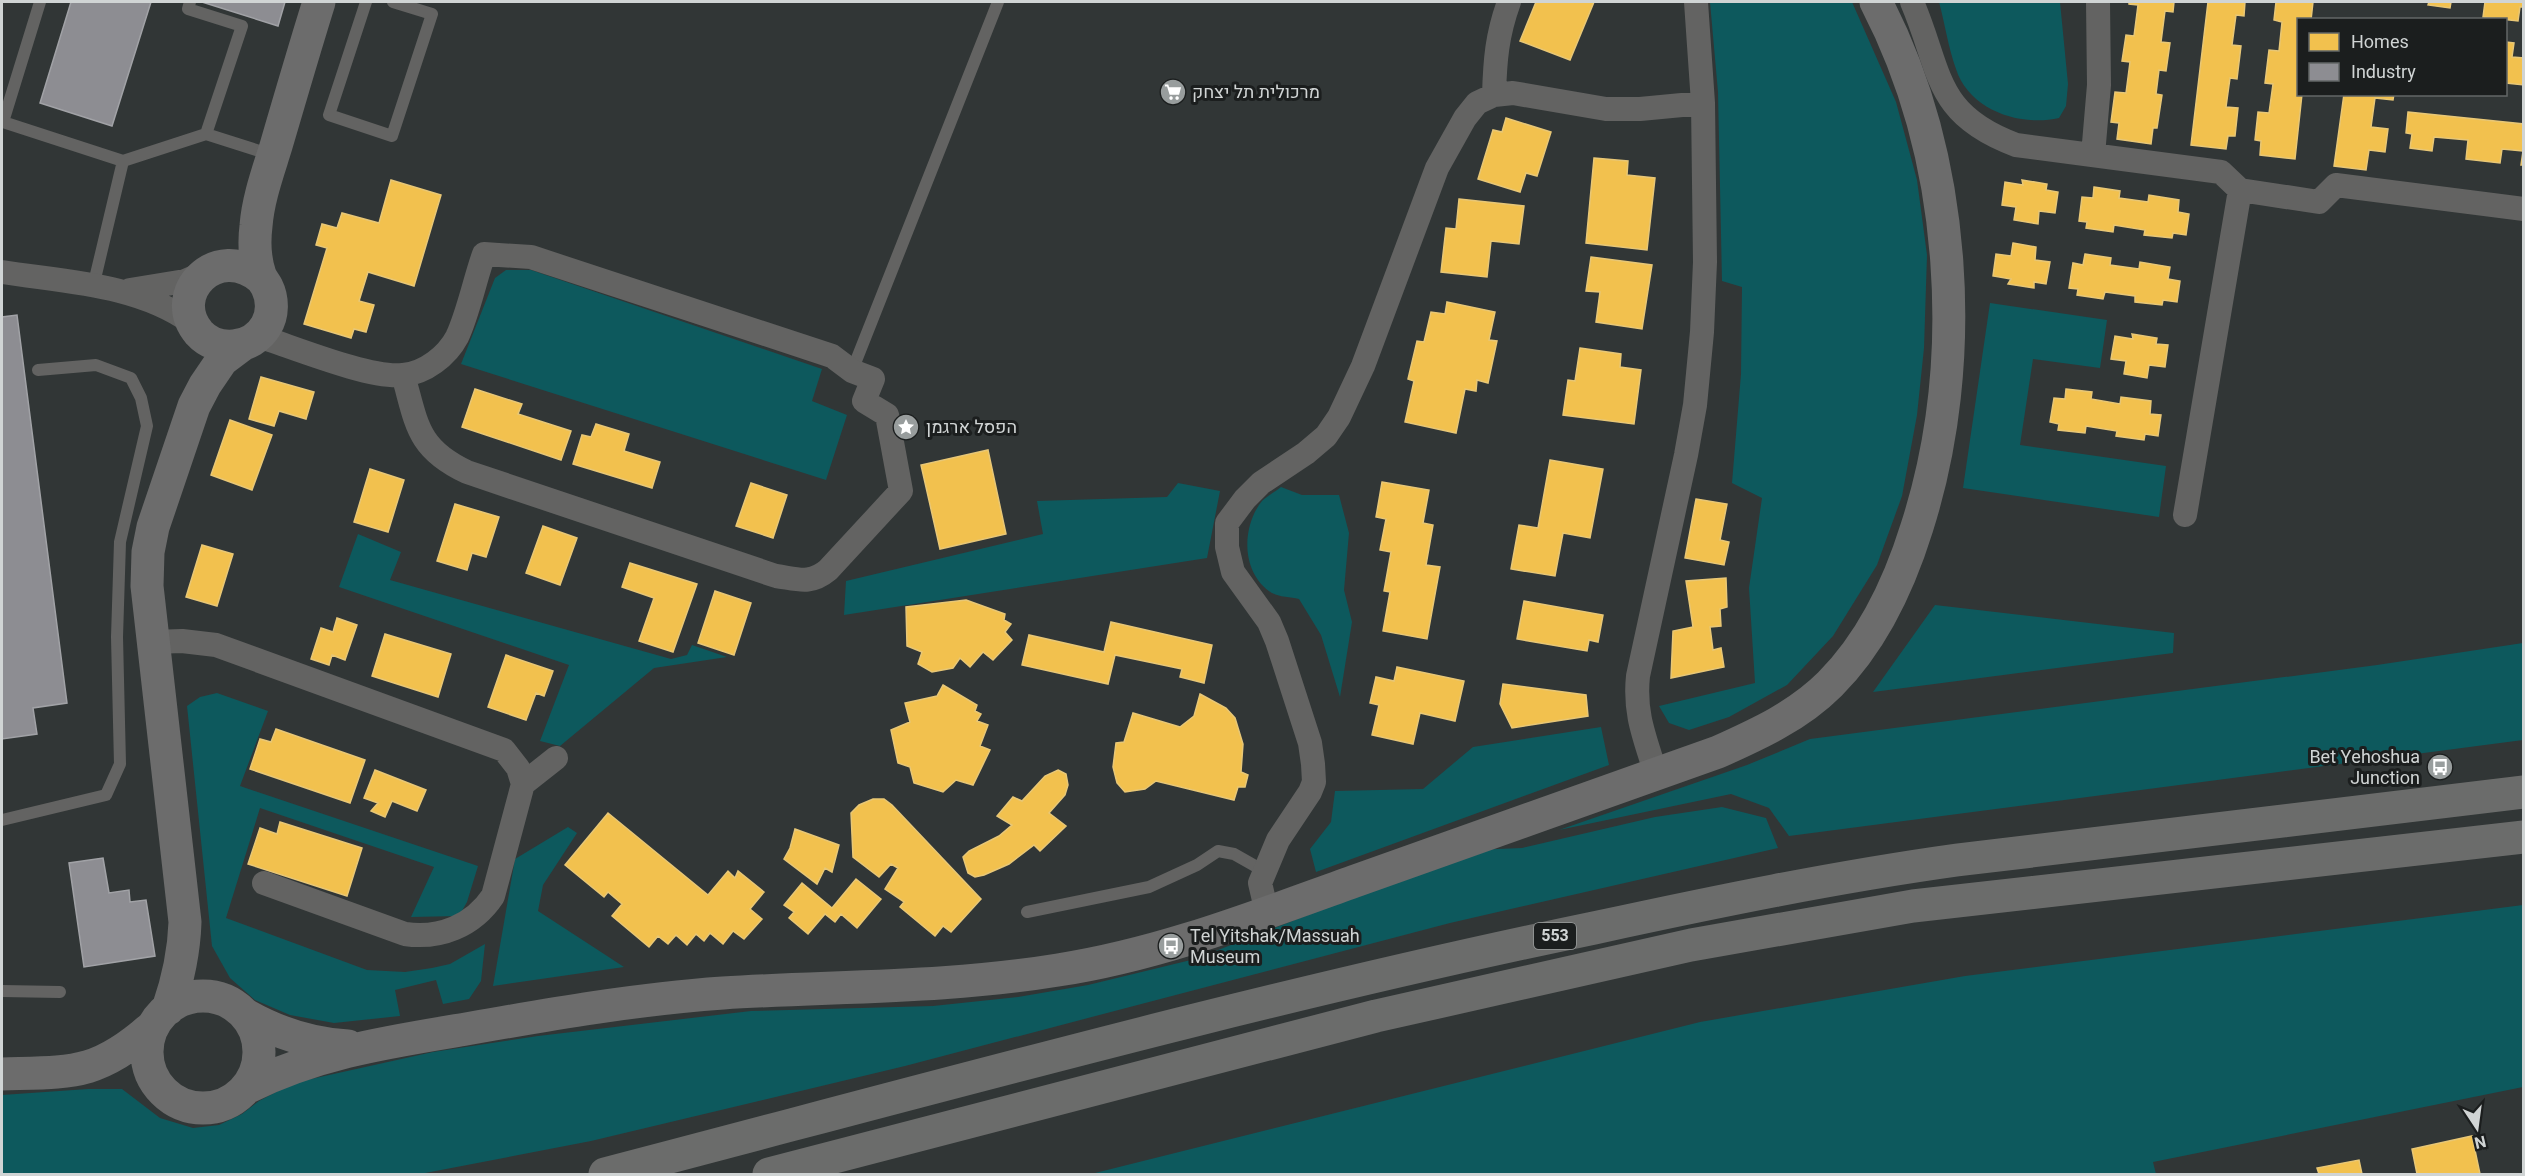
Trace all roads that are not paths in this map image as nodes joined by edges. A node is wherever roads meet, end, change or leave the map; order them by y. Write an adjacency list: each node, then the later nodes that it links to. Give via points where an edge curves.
1 (40, 2): 17 (lane, via 3,122)
2 (190, 2): 14 (lane, via 188,9 242,26)
3 (319, 2): 16 (street)
4 (366, 2): 5 (lane, via 328,115 392,136 432,14)
5 (393, 2)
6 (998, 2): 29 (lane)
7 (1509, 2): 12 (street, via 1495,52)
8 (1696, 2): 13 (street)
9 (1876, 2): 35 (street, via 1901,55 1917,102 1942,215 1947,267 1947,388 1927,498 1891,597 1866,641 1830,684 1806,706 1772,727)
10 (1912, 2): 15 (street, via 1939,81 1948,98 1977,127 2016,146)
11 (2098, 2): 15 (street, via 2099,85)
12 (1494, 95): 13 (street, via 1513,93 1606,109); 40 (street, via 1477,103 1465,118 1437,168 1363,366 1339,417 1326,436 1261,483 1227,523 1233,572 1269,622 1277,640 1313,764 1310,792 1278,840)
13 (1703, 103): 35 (street, via 1705,262 1695,405 1636,699)
14 (206, 134): 16 (lane); 17 (lane)
15 (2093, 155): 18 (street, via 2221,172)
16 (273, 156): 19 (street)
17 (123, 161): 24 (lane)
18 (2240, 190): 20 (street, via 2319,201 2336,185); 32 (street)
19 (260, 202): 21 (street, via 247,226); 23 (street, via 255,237)
20 (2523, 209)
21 (211, 270): 23 (street, via 230,264 243,266); 25 (street, via 176,283); 26 (street, via 192,290 189,301)
22 (2, 272): 24 (street)
23 (261, 278): 27 (street, via 272,307 265,327)
24 (93, 287): 25 (street)
25 (118, 291): 26 (street, via 175,310)
26 (195, 327): 27 (street, via 223,346); 31 (street, via 203,362)
27 (250, 340): 30 (street, via 368,371); 31 (street, via 222,360)
28 (38, 370): 38 (lane, via 96,365 131,378 141,398 147,426 120,542 120,764 106,795)
29 (852, 371): 30 (street, via 832,356 542,260 484,254 457,336 447,352 421,371); 30 (street, via 873,379 864,401 886,415 901,491 828,570 817,579 807,580 776,576 467,472 437,453 425,439 415,422)
30 (403, 375)
31 (200, 394): 33 (street, via 153,527 148,552)
32 (2185, 515)
33 (153, 642): 36 (street, via 216,645 504,750 518,768); 44 (street)
34 (556, 758): 36 (street)
35 (1656, 774): 43 (street)
36 (523, 784): 41 (street, via 493,896 473,919 456,929 418,936 405,934)
37 (2523, 792): 54 (main road, 553, via 1957,860 1864,873 1718,902 1288,996)
38 (2, 820)
39 (2523, 837): 55 (main road, 553, via 1936,903 1691,945 1376,1016)
40 (1264, 871): 42 (lane, via 1234,854 1218,851 1149,887); 43 (street, via 1260,883)
41 (264, 883)
42 (1027, 912)
43 (1267, 913): 49 (street, via 1143,952 1062,970 971,981 768,990 656,1000)
44 (185, 922): 47 (street, via 197,962); 48 (street, via 178,982)
45 (2, 991): 46 (lane)
46 (60, 992)
47 (233, 1007): 48 (street, via 206,996 189,998); 49 (street, via 292,1037); 52 (street, via 250,1021 257,1036 259,1054)
48 (160, 1018): 50 (street, via 120,1053); 53 (street, via 148,1043 147,1059)
49 (364, 1046): 52 (street, via 277,1072)
50 (86, 1069): 51 (street); 53 (street, via 133,1078)
51 (2, 1074)
52 (246, 1088): 53 (street, via 215,1107 196,1108)
53 (163, 1092)
54 (605, 1174)
55 (769, 1174)

